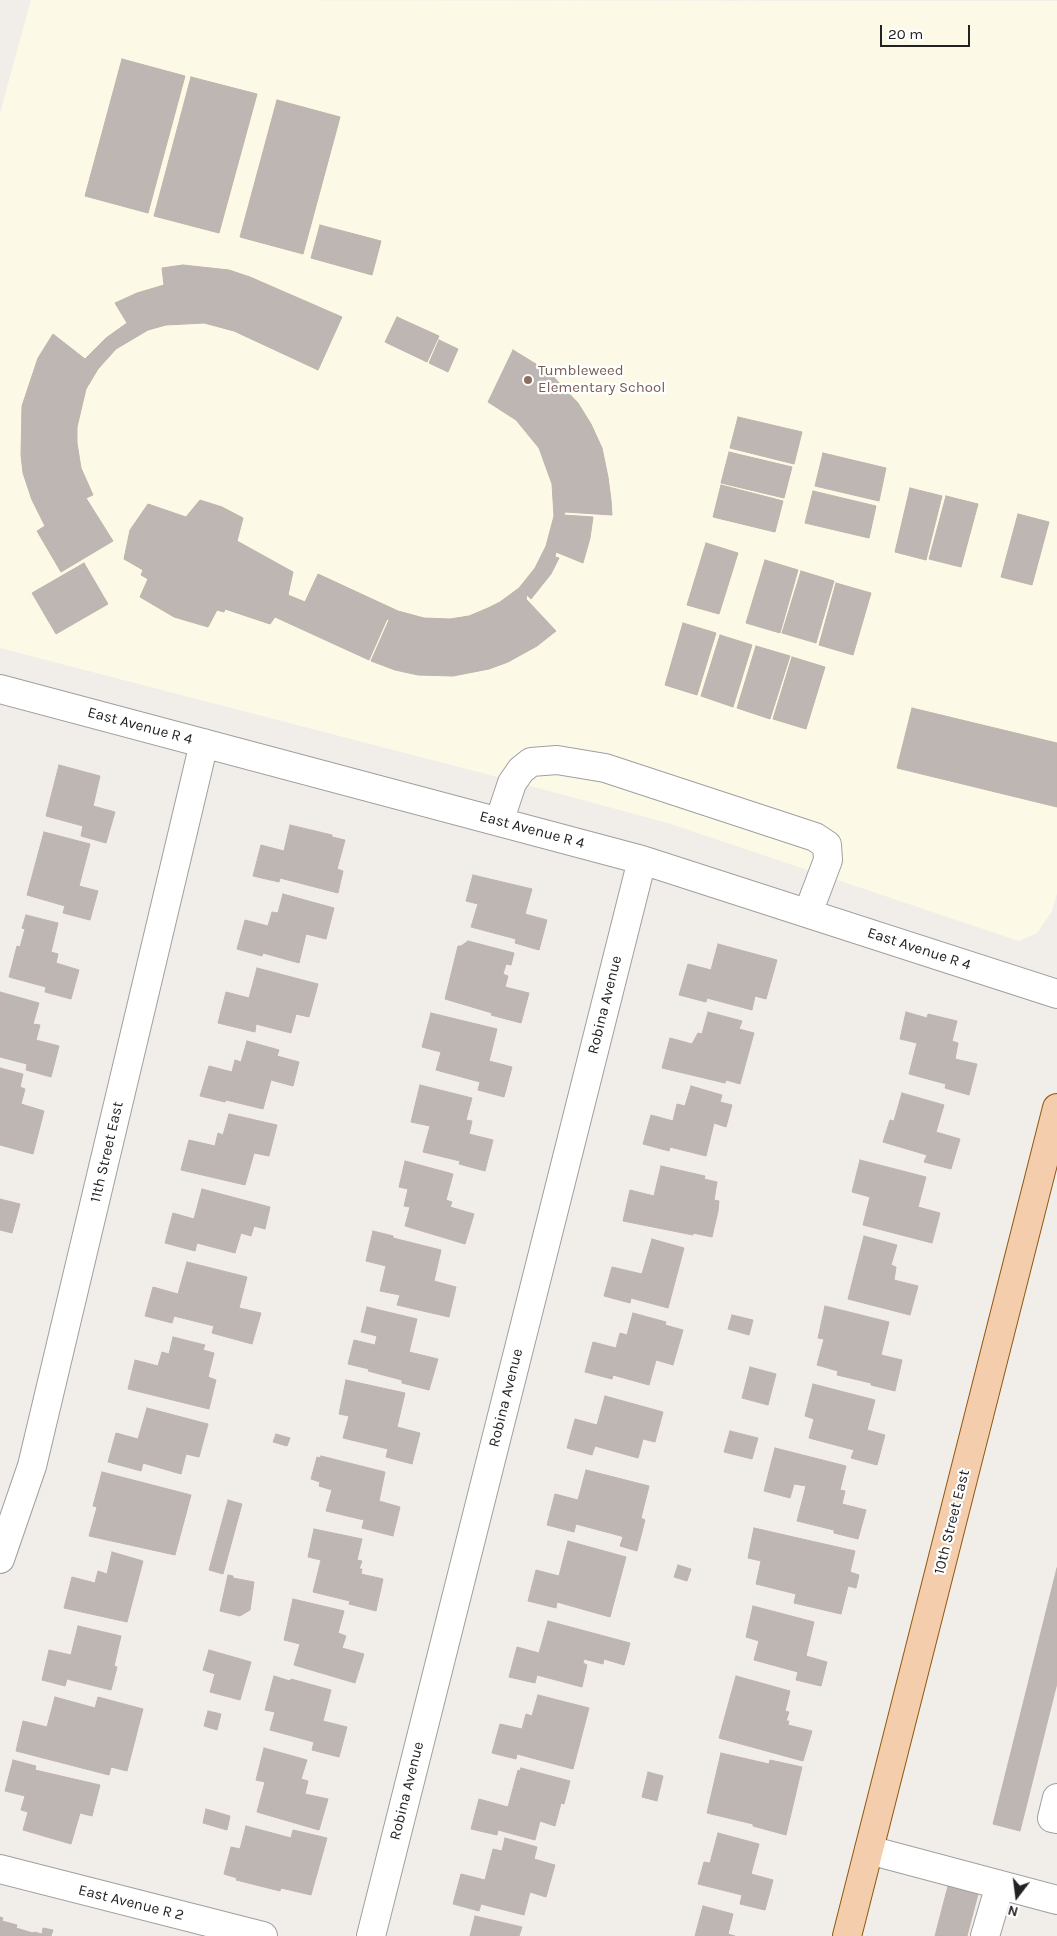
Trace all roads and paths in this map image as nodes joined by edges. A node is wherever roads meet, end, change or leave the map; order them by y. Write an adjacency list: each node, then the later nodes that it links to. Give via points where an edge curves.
1 (0, 689): 2 (street, East Avenue R 4)
2 (204, 743): 3 (street, East Avenue R 4); 8 (street, 11th Street East, via 32,1466)
3 (499, 822): 4 (street, East Avenue R 4); 5 (street, via 512,783 531,762 557,760 605,768 815,837 827,845 828,860)
4 (642, 860): 5 (street, East Avenue R 4); 16 (street, Robina Avenue)
5 (808, 913): 6 (street, East Avenue R 4)
6 (1057, 994)
7 (1057, 1108): 11 (main road, 10th Street East)
8 (0, 1559)
9 (1057, 1798): 10 (street, via 1052,1818)
10 (1057, 1819)
11 (869, 1850): 13 (street); 17 (main road, 10th Street East)
12 (0, 1869): 15 (street, East Avenue R 2)
13 (1000, 1885): 14 (street); 18 (street)
14 (1057, 1900)
15 (263, 1936)
16 (370, 1936)
17 (847, 1936)
18 (986, 1936)

